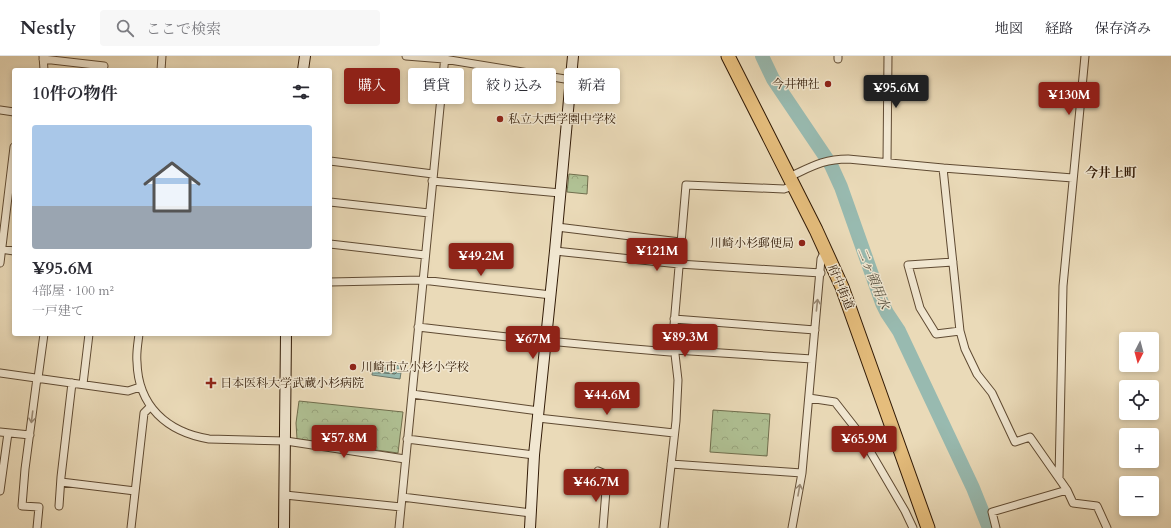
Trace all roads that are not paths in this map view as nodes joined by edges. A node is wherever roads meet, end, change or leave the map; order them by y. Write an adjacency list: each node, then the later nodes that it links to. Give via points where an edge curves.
1 (162, 56): 12 (street)
2 (305, 56): 13 (street)
3 (406, 56): 9 (street)
4 (573, 56): 14 (street)
5 (728, 56): 25 (highway, 府中街道)
6 (888, 56): 20 (street)
7 (1084, 56): 24 (street)
8 (43, 57): 10 (street); 11 (street, via 104,66)
9 (444, 58): 15 (street); 23 (street)
10 (44, 68)
11 (104, 68)
12 (161, 68)
13 (303, 68)
14 (572, 68)
15 (564, 79)
16 (569, 104): 26 (street)
17 (0, 110): 18 (street)
18 (12, 112)
19 (332, 160): 23 (street)
20 (886, 162): 22 (street); 25 (street, via 848,159 823,161)
21 (12, 163): 32 (street)
22 (942, 168): 24 (street); 37 (street)
23 (432, 177): 26 (street); 28 (street)
24 (1073, 178): 75 (street, via 1063,286)
25 (791, 181): 30 (street, via 784,190 686,185); 35 (highway, 府中街道)
26 (560, 193): 29 (street)
27 (332, 202): 28 (street)
28 (429, 213): 36 (street)
29 (557, 227): 30 (street); 34 (street)
30 (680, 242): 39 (street)
31 (332, 244): 36 (street)
32 (1, 249): 33 (street); 38 (street)
33 (12, 251)
34 (555, 251): 39 (street); 43 (street)
35 (826, 252): 40 (street, via 821,259); 94 (highway, 府中街道, via 851,310)
36 (425, 255): 41 (street)
37 (953, 262): 47 (street); 47 (street, via 908,265 920,308 936,334)
38 (0, 263)
39 (679, 264): 40 (street); 44 (street)
40 (821, 274): 46 (street, one-way to 40)
41 (422, 280): 42 (street); 43 (street); 45 (street)
42 (332, 282)
43 (551, 295): 52 (street)
44 (674, 319): 46 (street); 53 (street)
45 (418, 328): 52 (street); 60 (street)
46 (815, 330): 54 (street)
47 (960, 331): 75 (street, via 977,374 992,393 1015,442 1030,438)
48 (44, 336): 56 (street)
49 (89, 336): 58 (street)
50 (139, 336): 59 (street, via 136,361)
51 (286, 336): 69 (street)
52 (546, 342): 53 (street, via 670,352); 63 (street)
53 (675, 350): 54 (street); 66 (street, via 678,380)
54 (812, 359): 61 (street)
55 (0, 373): 56 (street)
56 (38, 378): 57 (street); 67 (street, one-way to 67)
57 (72, 383): 58 (street); 76 (street)
58 (83, 384): 59 (street, via 128,391)
59 (140, 387): 62 (street)
60 (412, 394): 63 (street); 68 (street)
61 (809, 398): 74 (street); 93 (street, via 835,402 860,434)
62 (150, 407): 69 (street, via 169,425 196,437); 79 (street, via 144,413)
63 (538, 414): 66 (street); 70 (street)
64 (0, 432): 65 (street)
65 (8, 433): 67 (street); 78 (street)
66 (674, 433): 72 (street)
67 (30, 435): 85 (street, via 22,506 39,507)
68 (408, 438): 70 (street); 71 (street)
69 (286, 440): 71 (street); 80 (street)
70 (534, 455): 84 (street)
71 (405, 459): 81 (street)
72 (671, 464): 74 (street); 91 (street)
73 (598, 471): 90 (street, via 607,478)
74 (802, 473): 92 (street, one-way to 74)
75 (1059, 478): 77 (street)
76 (61, 482): 79 (street); 82 (street)
77 (1067, 490): 95 (street, via 992,512); 96 (street, via 1073,504 1097,506)
78 (0, 491)
79 (135, 491): 86 (street)
80 (285, 495): 83 (street); 87 (street)
81 (402, 497): 83 (street); 84 (street)
82 (60, 506)
83 (401, 507): 88 (street)
84 (531, 513): 89 (street)
85 (37, 528)
86 (131, 528)
87 (284, 528)
88 (399, 528)
89 (530, 528)
90 (603, 528)
91 (664, 528)
92 (792, 528)
93 (913, 528)
94 (928, 528)
95 (996, 528)
96 (1107, 528)

